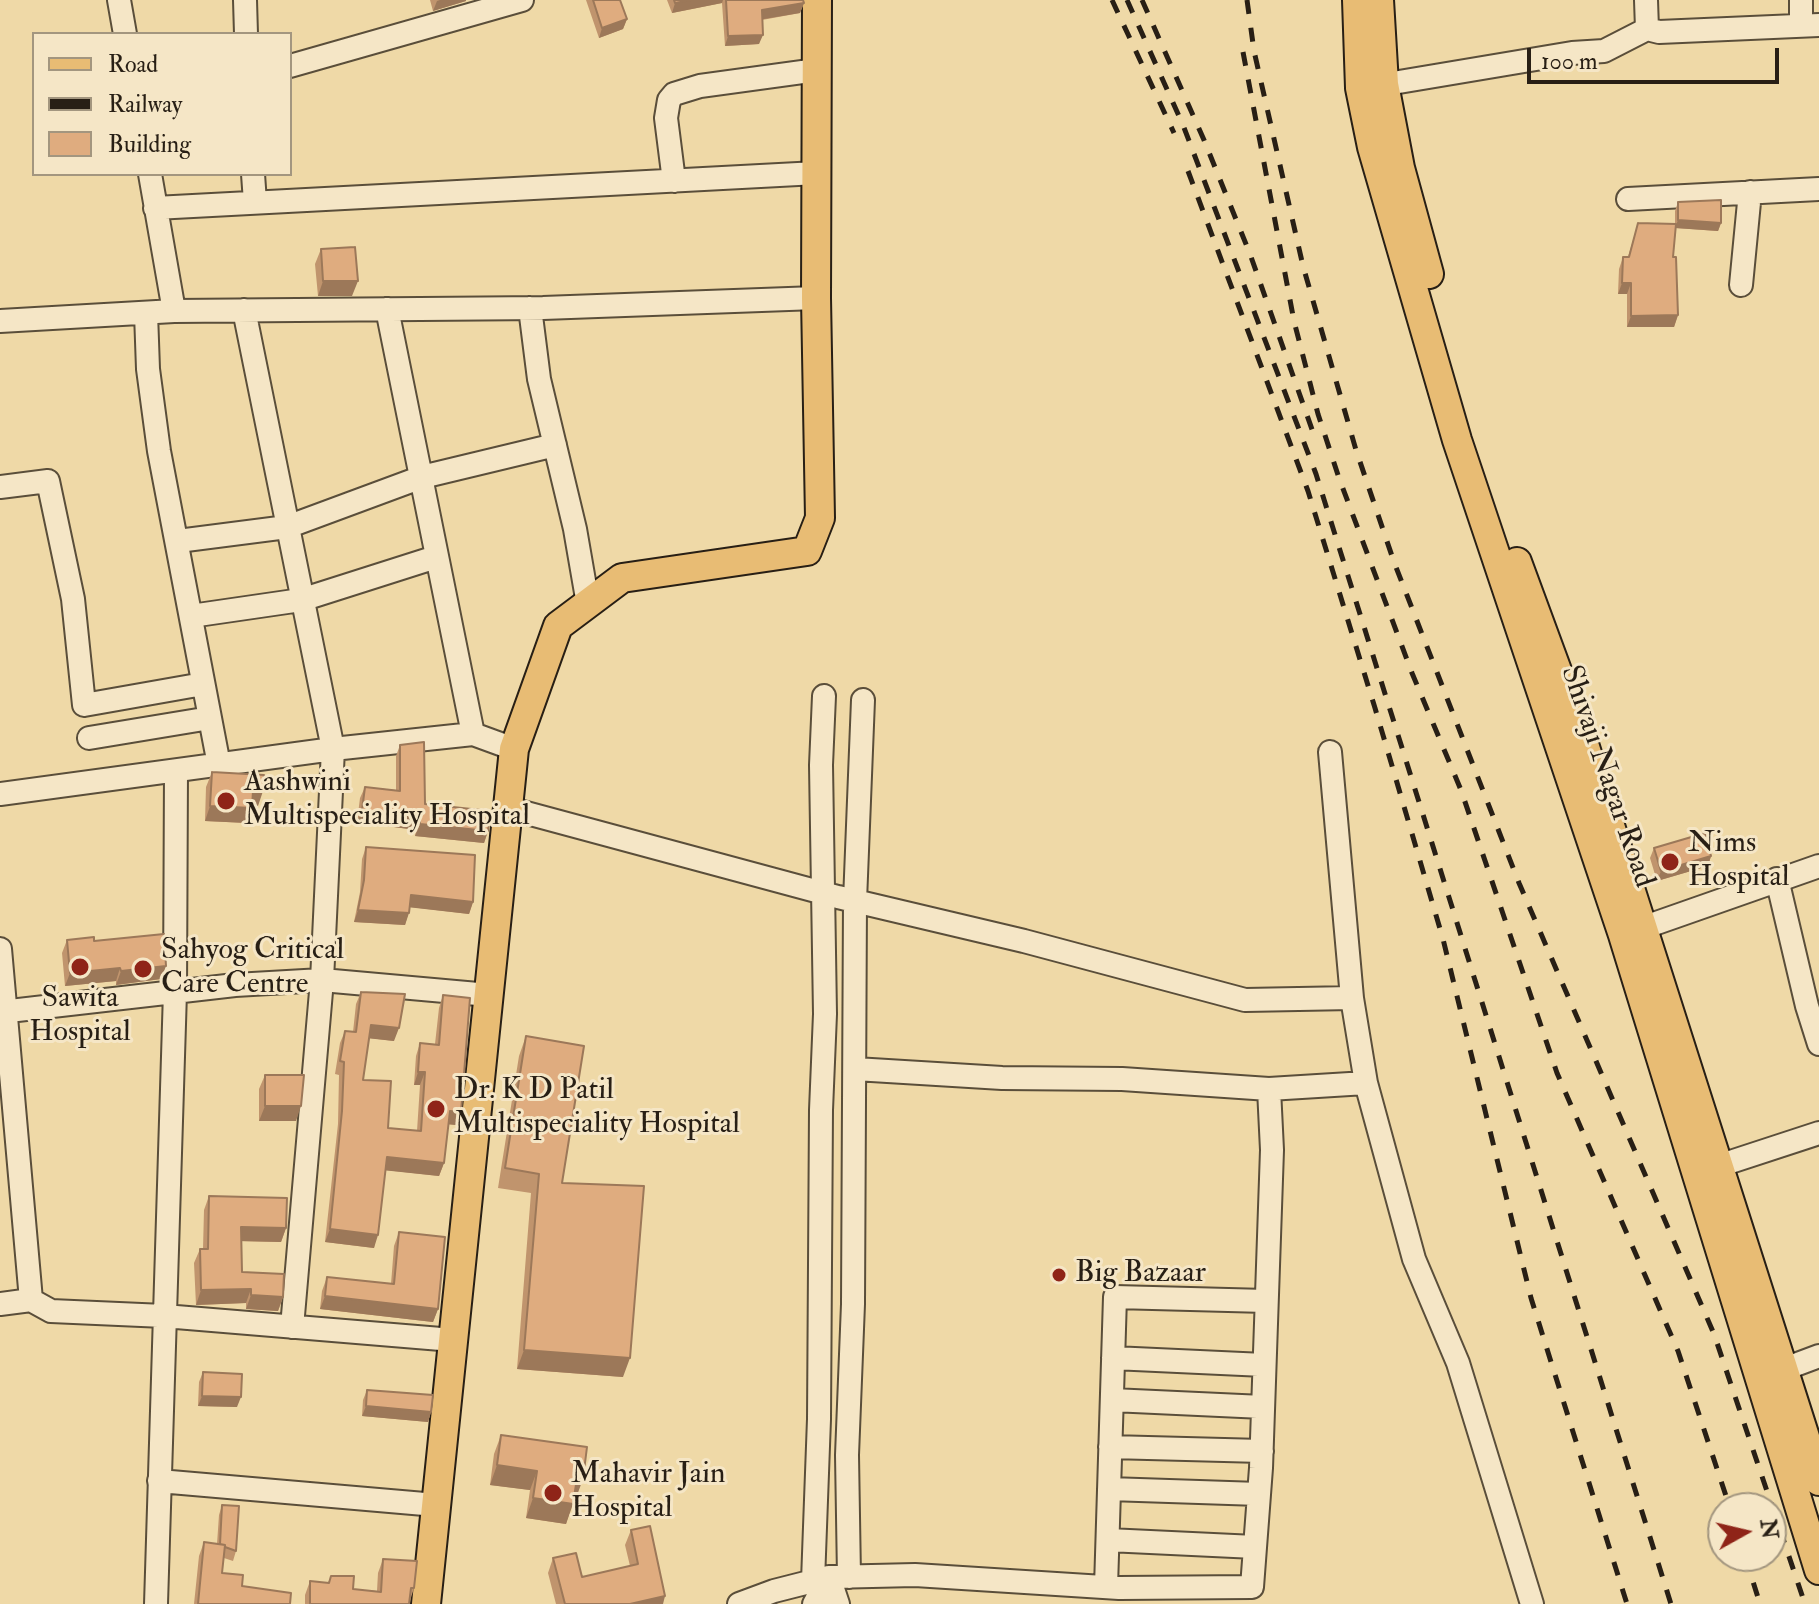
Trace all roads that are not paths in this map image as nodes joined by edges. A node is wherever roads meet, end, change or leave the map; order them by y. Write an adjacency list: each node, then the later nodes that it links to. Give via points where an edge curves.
1 (119, 0): 11 (street)
2 (245, 0): 12 (street)
3 (522, 0): 13 (street)
4 (817, 0): 14 (main road)
5 (1357, 0): 15 (main road, Shivaji Nagar Road)
6 (1379, 0): 15 (main road, Shivaji Nagar Road)
7 (1646, 0): 10 (street)
8 (1801, 0): 9 (street)
9 (1810, 25): 10 (street)
10 (1647, 29): 15 (street, via 1604,51)
11 (125, 32)
12 (246, 32)
13 (292, 65)
14 (817, 70): 16 (main road); 19 (street, via 674,94 666,118)
15 (1372, 86): 59 (main road, Shivaji Nagar Road, via 1372,147 1457,440)
16 (817, 173): 19 (street); 26 (main road)
17 (150, 176): 24 (street)
18 (253, 176): 23 (street)
19 (674, 181): 23 (street)
20 (1819, 189): 21 (street)
21 (1750, 192): 22 (street); 25 (street)
22 (1628, 199)
23 (255, 202): 24 (street)
24 (155, 208): 30 (street)
25 (1741, 285)
26 (816, 298): 27 (street); 40 (main road, via 820,518 807,551 622,578)
27 (530, 308): 28 (street); 33 (street)
28 (387, 309): 29 (street); 34 (street)
29 (244, 310): 30 (street); 36 (street)
30 (174, 311): 31 (street)
31 (146, 313): 32 (street); 37 (street, via 159,451)
32 (0, 321)
33 (555, 445): 34 (street); 40 (street)
34 (422, 477): 36 (street); 38 (street)
35 (0, 487): 42 (street, via 48,481 73,599 84,705)
36 (287, 527): 37 (street); 39 (street)
37 (178, 541): 41 (street)
38 (436, 557): 39 (street); 46 (street)
39 (301, 600): 41 (street); 48 (street)
40 (588, 604): 49 (main road, via 558,626)
41 (191, 616): 42 (street)
42 (203, 684): 45 (street)
43 (824, 696): 57 (street)
44 (863, 700): 58 (street)
45 (210, 718): 47 (street); 51 (street)
46 (473, 734): 48 (street); 49 (street)
47 (89, 738)
48 (333, 749): 51 (street); 61 (street)
49 (514, 749): 54 (main road)
50 (1330, 752): 64 (street)
51 (219, 765): 52 (street)
52 (176, 771): 53 (street); 62 (street)
53 (0, 794)
54 (508, 808): 57 (street); 63 (main road)
55 (1819, 866): 56 (street)
56 (1777, 879): 59 (street); 65 (street)
57 (825, 893): 58 (street); 95 (street, via 820,1328)
58 (855, 901): 64 (street, via 1245,1000); 68 (street)
59 (1633, 931): 72 (main road, Shivaji Nagar Road)
60 (0, 949): 66 (street)
61 (322, 980): 62 (street); 63 (street); 77 (street)
62 (175, 992): 66 (street); 76 (street)
63 (489, 995): 78 (main road)
64 (1352, 998): 69 (street)
65 (1813, 1005): 67 (street)
66 (3, 1011): 73 (street)
67 (1819, 1044)
68 (855, 1069): 70 (street); 95 (street, via 847,1455)
69 (1366, 1083): 70 (street); 102 (street, via 1414,1259 1458,1363)
70 (1269, 1089): 74 (street)
71 (1819, 1133): 72 (street)
72 (1707, 1169): 82 (main road, Shivaji Nagar Road)
73 (31, 1300): 75 (street); 76 (street, via 51,1311)
74 (1266, 1301): 80 (street, via 1115,1297); 81 (street)
75 (0, 1304)
76 (164, 1316): 77 (street); 87 (street)
77 (292, 1327): 78 (street)
78 (453, 1340): 91 (main road)
79 (1819, 1356): 82 (street)
80 (1113, 1358): 81 (street); 83 (street)
81 (1264, 1365): 84 (street)
82 (1771, 1374): 88 (main road, Shivaji Nagar Road); 94 (main road, Shivaji Nagar Road)
83 (1112, 1400): 84 (street); 85 (street)
84 (1263, 1407): 86 (street)
85 (1110, 1447): 86 (street); 89 (street)
86 (1262, 1451): 90 (street)
87 (159, 1481): 91 (street); 98 (street)
88 (1819, 1481)
89 (1109, 1489): 90 (street); 92 (street)
90 (1259, 1494): 93 (street)
91 (436, 1505): 99 (main road)
92 (1108, 1540): 93 (street); 96 (street)
93 (1255, 1547): 97 (street)
94 (1819, 1570)
95 (826, 1585): 96 (street, via 915,1575); 100 (street, via 774,1591); 101 (street)
96 (1106, 1587): 97 (street)
97 (1252, 1596)
98 (156, 1604)
99 (426, 1604)
100 (739, 1604)
101 (838, 1604)
102 (1532, 1604)

